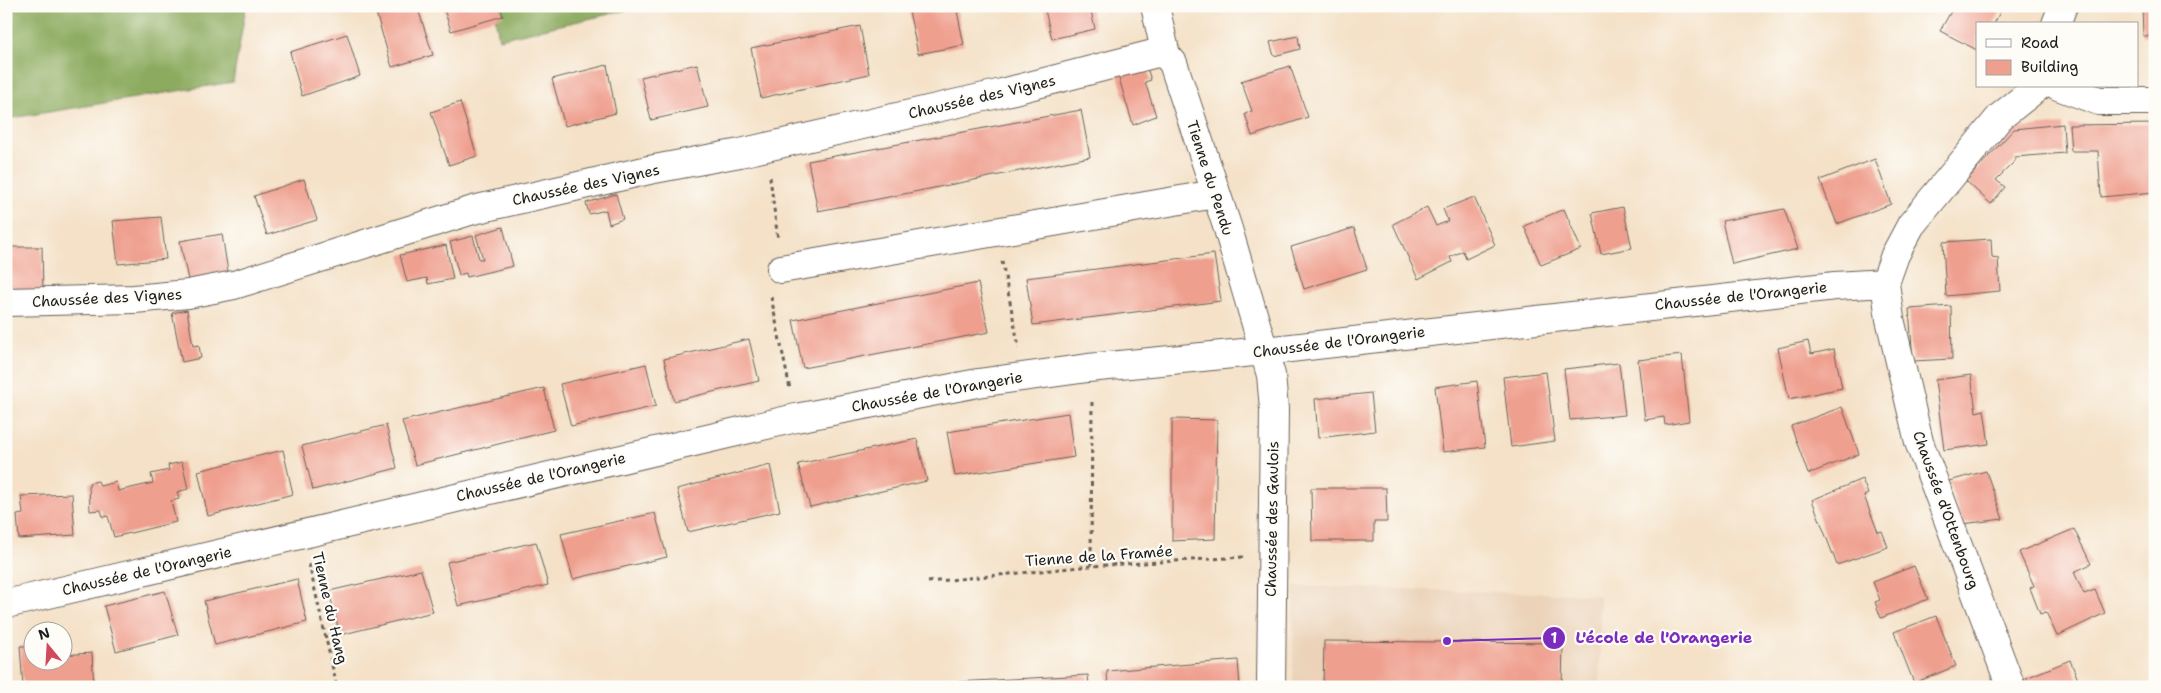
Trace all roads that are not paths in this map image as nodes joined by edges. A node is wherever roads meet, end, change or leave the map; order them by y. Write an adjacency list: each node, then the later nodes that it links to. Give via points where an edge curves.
1 (1155, 6): 4 (street, Tienne du Pendu)
2 (2062, 6): 3 (street)
3 (2057, 22)
4 (1166, 55): 8 (street, Tienne du Pendu, via 1173,62); 11 (street, Chaussée des Vignes, via 1157,53 1072,76 473,210 234,285 134,299)
5 (2036, 88): 10 (street, Chaussée d'Ottenbourg, via 2000,117 1910,225)
6 (2063, 88): 7 (street, via 2099,101)
7 (2155, 101)
8 (1215, 194): 9 (street); 12 (street, Tienne du Pendu)
9 (781, 270)
10 (1885, 283): 12 (street, Chaussée de l'Orangerie, via 1825,287); 15 (street, Chaussée d'Ottenbourg, via 1890,319 1919,442)
11 (6, 302)
12 (1264, 351): 13 (street, Chaussée de l'Orangerie, via 1024,376 796,418); 14 (street, Chaussée des Gaulois, via 1271,375 1274,409)
13 (6, 604)
14 (1271, 687)
15 (2011, 687)

